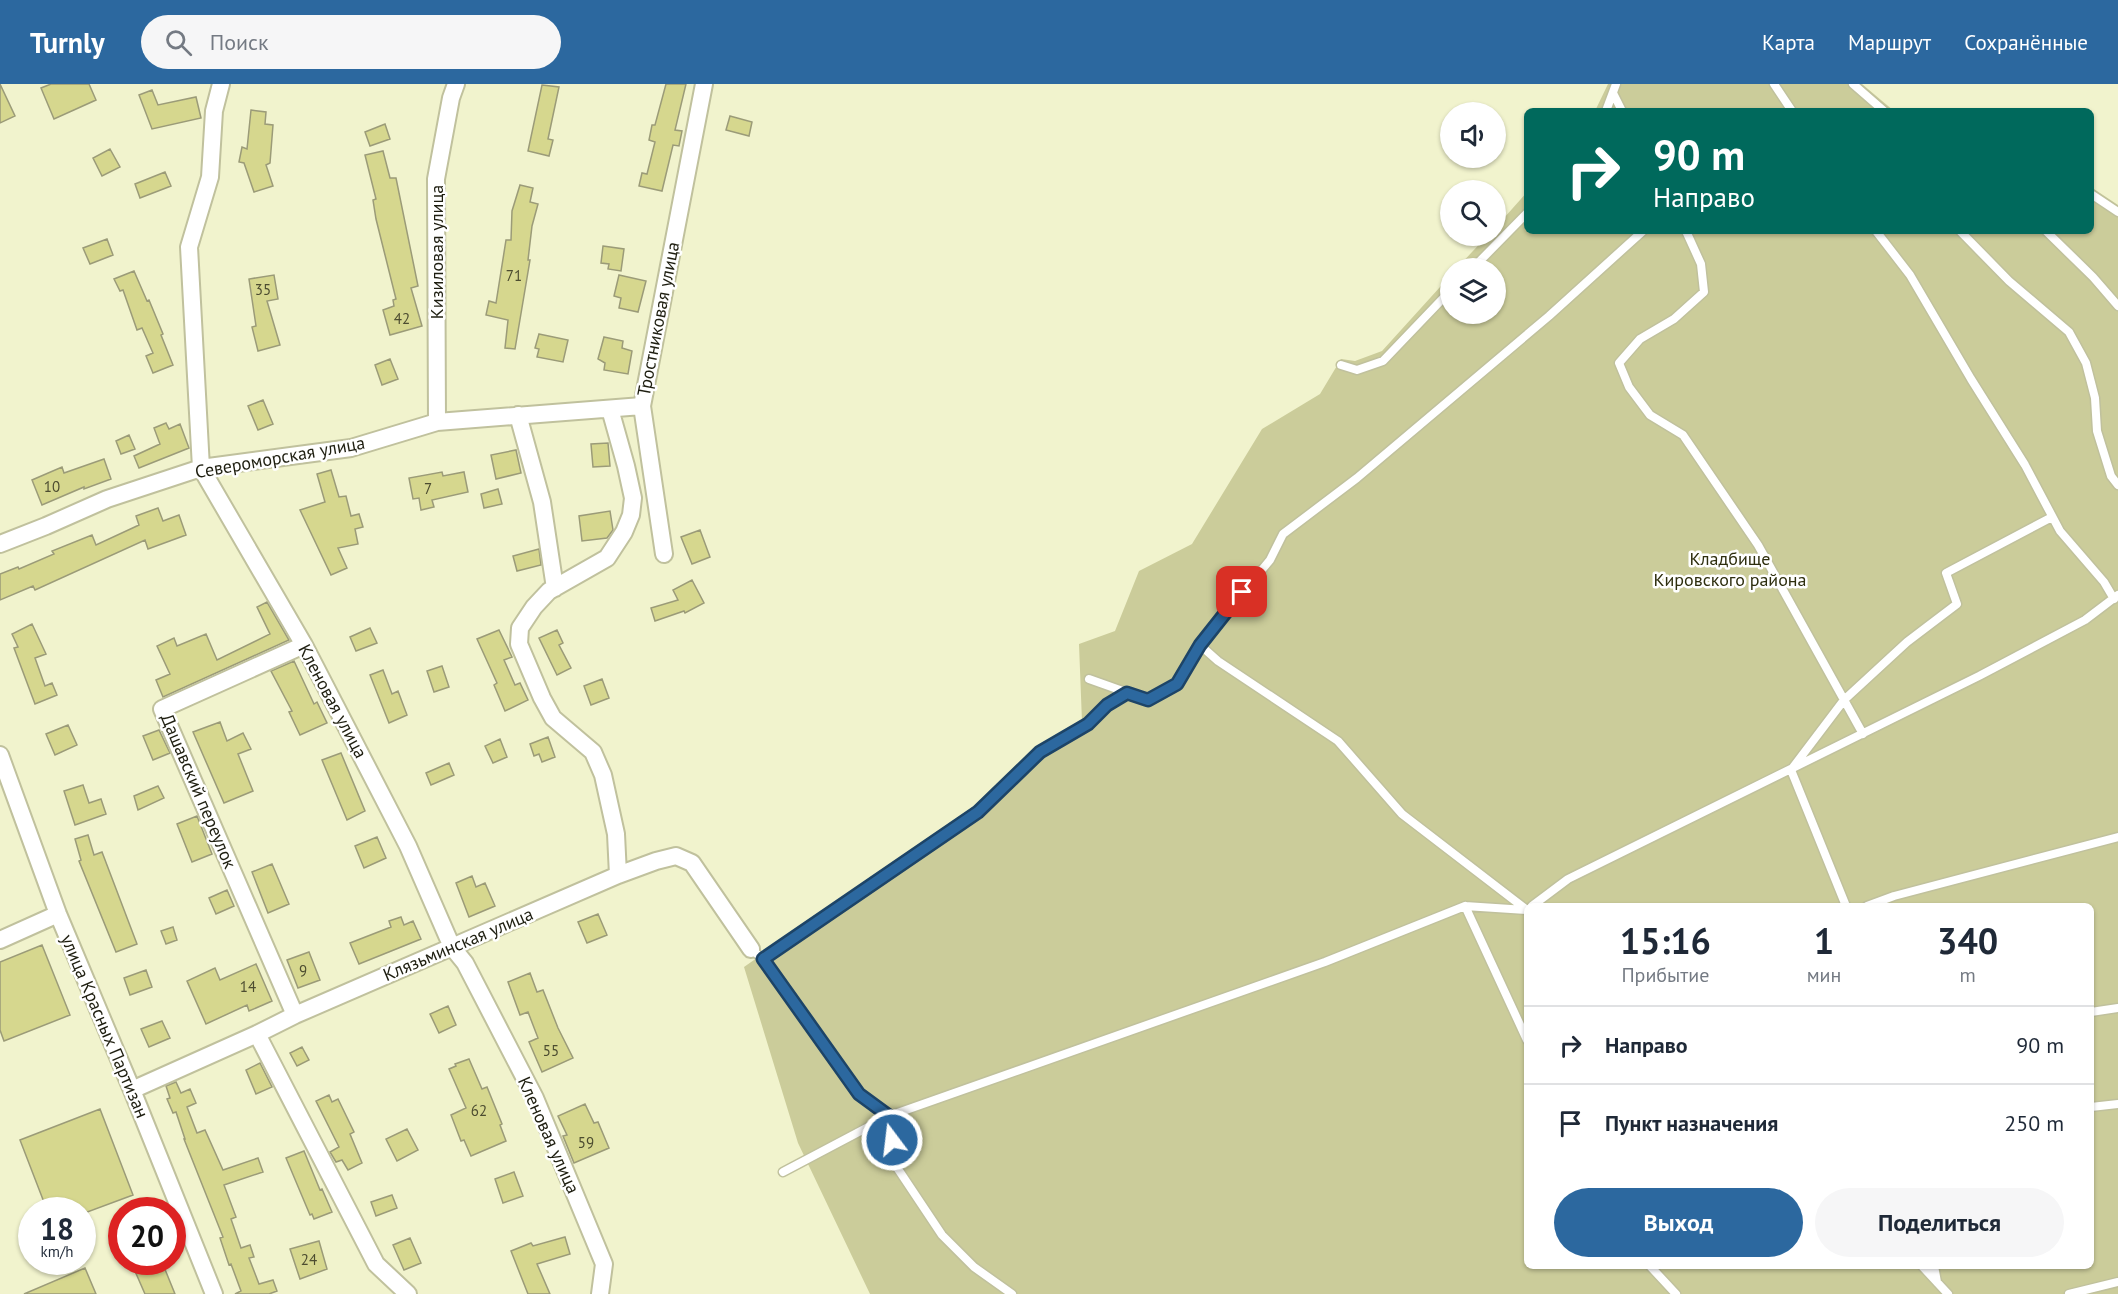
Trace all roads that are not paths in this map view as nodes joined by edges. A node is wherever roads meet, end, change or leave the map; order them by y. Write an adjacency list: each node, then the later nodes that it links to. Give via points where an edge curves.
1 (221, 84): 27 (street, Кленовая улица, via 214,111 210,177 189,247)
2 (456, 84): 26 (street, Кизиловая улица, via 436,179)
3 (704, 84): 23 (street, Тростниковая улица)
4 (1774, 84): 9 (lane)
5 (1853, 84): 10 (lane)
6 (1614, 88): 7 (lane); 8 (lane)
7 (1607, 108)
8 (1621, 108)
9 (1790, 108)
10 (1881, 108)
11 (2094, 196): 12 (lane)
12 (2118, 212)
13 (1524, 216): 19 (lane)
14 (1640, 234): 35 (lane, via 1366,470 1283,534 1270,560)
15 (1687, 234): 38 (lane, via 1701,264 1704,292 1674,319 1640,339 1619,363 1629,387 1650,415 1683,435 1758,545)
16 (1878, 234): 29 (lane, via 1910,274)
17 (1963, 234): 28 (lane, via 2009,281 2069,332 2086,363 2095,398 2097,431 2111,476)
18 (2049, 234): 21 (lane)
19 (1483, 258)
20 (1440, 301): 22 (lane, via 1383,361 1357,370)
21 (2118, 306)
22 (1341, 365)
23 (642, 406): 24 (street, Североморская улица); 31 (street, Тростниковая улица)
24 (610, 409): 25 (street, Североморская улица); 32 (street, via 633,498 631,515 607,558)
25 (518, 415): 26 (street, Североморская улица); 32 (street, via 542,502)
26 (437, 422): 27 (street, Североморская улица, via 351,448)
27 (201, 468): 30 (street, Североморская улица, via 107,499); 34 (street, Кленовая улица)
28 (2118, 485)
29 (2052, 517): 33 (lane); 38 (lane, via 1946,573 1957,604 1907,642)
30 (0, 544)
31 (664, 554)
32 (555, 588): 43 (street, via 534,607 520,628 519,644 553,718 593,752 603,775 616,834)
33 (2116, 597): 39 (lane, via 2085,620)
34 (304, 645): 52 (street, Кленовая улица, via 408,846); 56 (street, Дашавский переулок, via 162,709)
35 (1200, 645): 37 (lane, via 1177,684 1148,700); 48 (lane, via 1338,741 1402,814)
36 (1089, 679): 37 (lane)
37 (1127, 693): 53 (lane, via 1107,705 1088,724 1040,752 978,812)
38 (1844, 700): 39 (lane); 41 (lane)
39 (1863, 734): 41 (lane)
40 (0, 755): 50 (street, улица Красных Партизан)
41 (1791, 770): 44 (lane, via 1568,879); 45 (lane)
42 (2118, 837): 46 (lane)
43 (618, 875): 52 (street, Клязьминская улица); 53 (street, Клязьминская улица, via 676,856 692,862)
44 (1536, 903)
45 (1845, 903)
46 (1875, 903)
47 (1465, 906): 49 (lane); 58 (lane); 62 (lane, via 1325,962)
48 (1524, 908)
49 (1524, 910)
50 (58, 914): 51 (street); 59 (street, улица Красных Партизан)
51 (0, 939)
52 (452, 947): 56 (street, Клязьминская улица); 71 (street, Кленовая улица, via 465,963 535,1098 603,1264)
53 (757, 954): 62 (lane, via 859,1094)
54 (2118, 1008): 55 (lane)
55 (2094, 1012)
56 (295, 1015): 57 (street, Клязьминская улица)
57 (257, 1034): 59 (street, Клязьминская улица); 70 (street, via 376,1264)
58 (1524, 1034)
59 (132, 1090): 69 (street, улица Красных Партизан)
60 (2118, 1104): 61 (lane)
61 (2094, 1107)
62 (889, 1116): 63 (lane); 72 (lane, via 894,1163 942,1235 974,1267)
63 (783, 1172)
64 (1653, 1269): 73 (lane)
65 (1925, 1269): 67 (lane)
66 (1935, 1269): 67 (lane)
67 (1937, 1282): 74 (lane)
68 (2118, 1282): 75 (lane)
69 (214, 1294)
70 (408, 1294)
71 (600, 1294)
72 (1011, 1294)
73 (1676, 1294)
74 (1948, 1294)
75 (2069, 1294)

